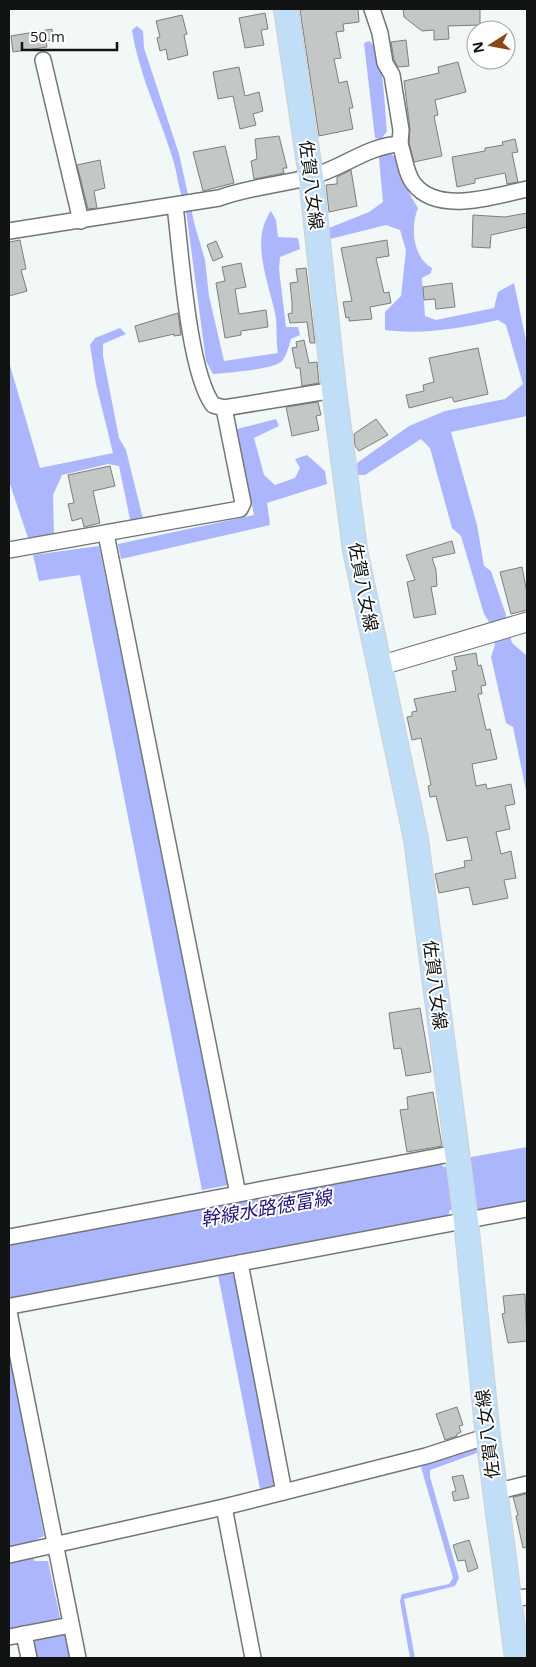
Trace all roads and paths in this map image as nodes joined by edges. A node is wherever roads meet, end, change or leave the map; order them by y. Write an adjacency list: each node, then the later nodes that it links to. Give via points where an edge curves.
1 (286, 9): 5 (main road, 佐賀八女線)
2 (372, 9): 4 (street, via 385,63 392,75 401,130)
3 (43, 60): 8 (street)
4 (400, 144): 5 (street, via 378,146); 6 (street, via 413,183 428,197 465,202)
5 (311, 177): 7 (street); 10 (main road, 佐賀八女線)
6 (527, 189)
7 (183, 204): 8 (street); 11 (street, via 198,366 205,394 213,405)
8 (81, 221): 9 (street)
9 (9, 231)
10 (334, 390): 11 (street); 15 (main road, 佐賀八女線, via 355,550)
11 (224, 408): 12 (street, via 243,503 240,509)
12 (106, 534): 13 (street); 17 (street)
13 (9, 550)
14 (518, 624): 15 (street)
15 (379, 666): 16 (main road, 佐賀八女線, via 416,839)
16 (457, 1158): 17 (street); 19 (main road, 佐賀八女線)
17 (238, 1194): 20 (street)
18 (527, 1210): 19 (street)
19 (465, 1215): 21 (street); 23 (main road, 佐賀八女線)
20 (9, 1237)
21 (240, 1263): 22 (street, via 11,1306); 25 (street)
22 (9, 1311): 28 (street)
23 (488, 1436): 25 (street, via 426,1456); 26 (main road, 佐賀八女線)
24 (527, 1484): 26 (street)
25 (284, 1492): 27 (street)
26 (495, 1492): 30 (main road, 佐賀八女線)
27 (224, 1506): 28 (street); 36 (street)
28 (55, 1546): 29 (street); 31 (street)
29 (9, 1555)
30 (518, 1598): 37 (main road, 佐賀八女線)
31 (71, 1625): 32 (street); 35 (street)
32 (24, 1634): 33 (street); 34 (street)
33 (9, 1637)
34 (29, 1658)
35 (78, 1658)
36 (253, 1658)
37 (517, 1658)

